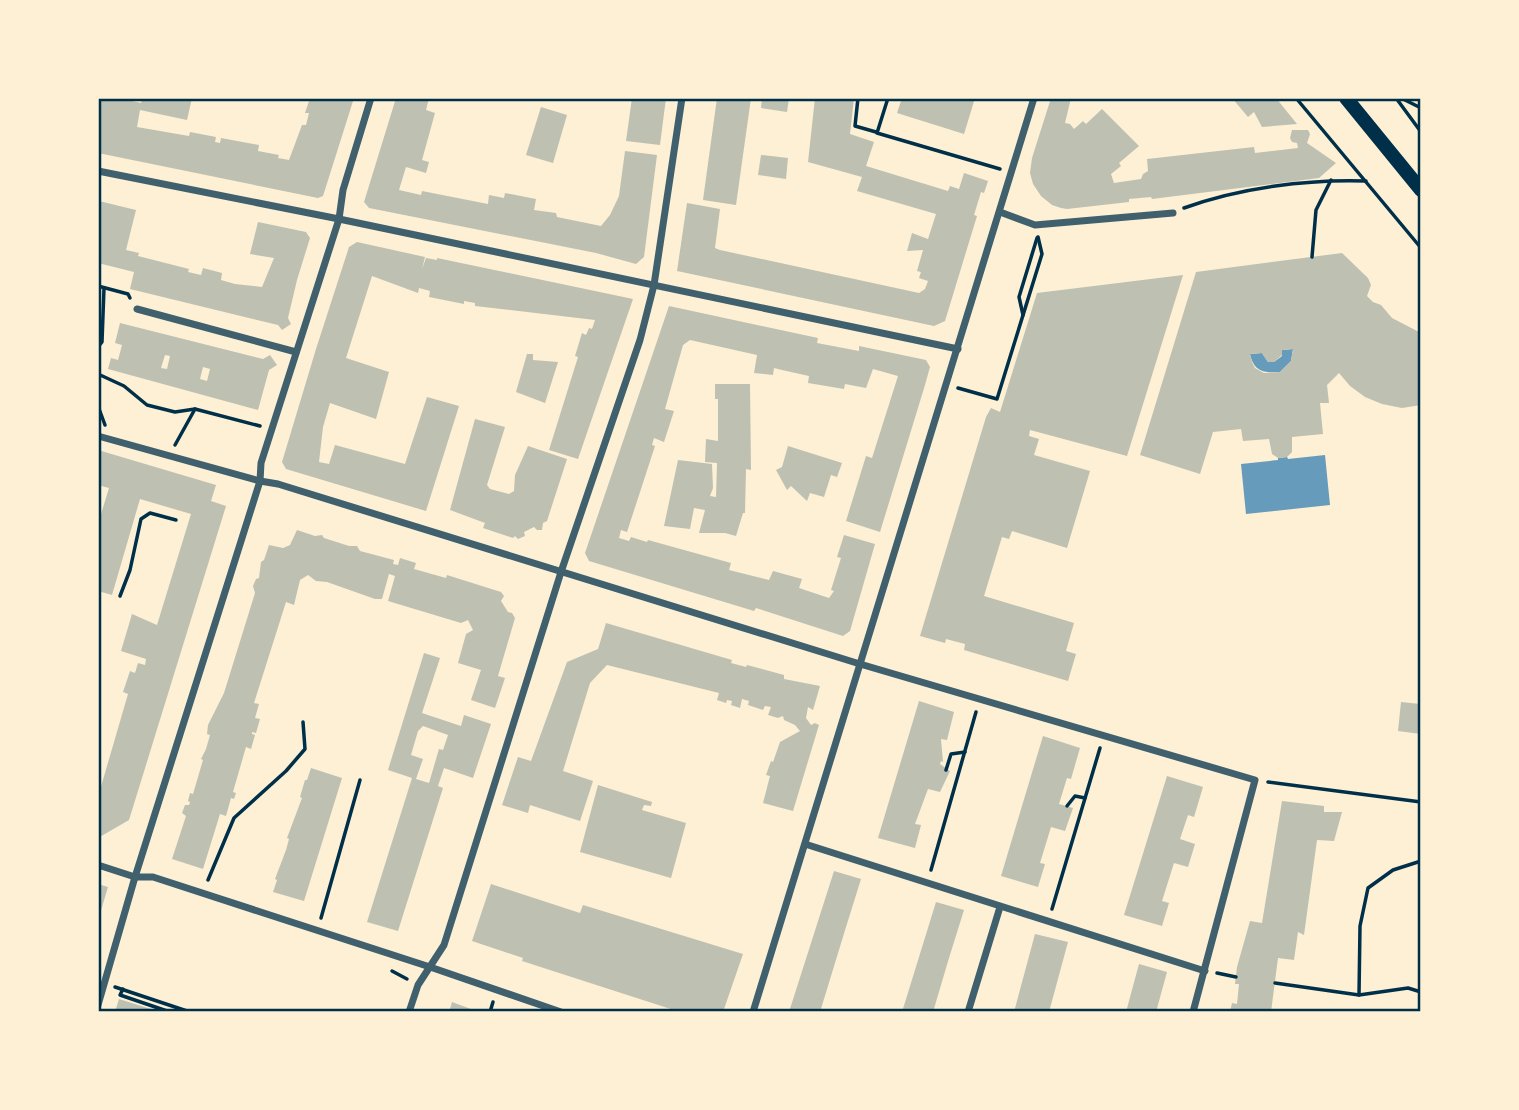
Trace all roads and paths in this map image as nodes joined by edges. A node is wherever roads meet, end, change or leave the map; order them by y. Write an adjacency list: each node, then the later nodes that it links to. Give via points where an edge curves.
1 (371, 98): 20 (street)
2 (682, 98): 25 (street)
3 (858, 98): 12 (path, via 855,126)
4 (888, 98): 12 (path)
5 (1034, 98): 14 (street)
6 (1296, 98): 16 (path)
7 (1346, 98): 17 (main road)
8 (1396, 98): 11 (path)
9 (1401, 98): 10 (path)
10 (1421, 108)
11 (1421, 132)
12 (877, 133): 14 (path)
13 (98, 171): 20 (street)
14 (1012, 173): 18 (street)
15 (1331, 180): 16 (path); 19 (path, via 1217,196); 24 (path, via 1316,210)
16 (1366, 181): 22 (path)
17 (1421, 190)
18 (1000, 212): 19 (street, via 1035,225); 31 (street)
19 (1172, 213)
20 (338, 219): 25 (street); 32 (street)
21 (1037, 236): 29 (path, via 1019,298)
22 (1421, 248)
23 (1042, 254): 29 (path)
24 (1312, 257)
25 (654, 285): 31 (street); 41 (street, via 640,340)
26 (98, 286): 27 (path)
27 (104, 288): 28 (path, via 128,295); 30 (path)
28 (137, 309): 32 (street)
29 (1023, 315): 34 (path, via 997,399)
30 (98, 347)
31 (958, 349): 43 (street)
32 (296, 352): 36 (street)
33 (98, 374): 35 (path, via 124,386 148,405 174,412)
34 (965, 390)
35 (195, 409): 36 (path); 38 (path)
36 (272, 429): 39 (street)
37 (98, 436): 38 (street)
38 (167, 455): 39 (street)
39 (260, 481): 41 (street); 57 (street)
40 (176, 520): 42 (path, via 150,513 141,519)
41 (561, 572): 43 (street); 63 (street, via 444,945)
42 (120, 596)
43 (860, 664): 44 (street); 54 (street)
44 (979, 700): 46 (street); 47 (path)
45 (303, 722): 59 (path, via 305,749 234,818)
46 (1104, 736): 50 (street); 51 (path)
47 (965, 752): 48 (path, via 951,754); 58 (path)
48 (946, 770)
49 (360, 780): 62 (path)
50 (1255, 780): 52 (path); 64 (street)
51 (1085, 798): 53 (path, via 1075,796); 61 (path)
52 (1421, 802)
53 (1067, 806)
54 (805, 844): 58 (street); 75 (street)
55 (1421, 861): 69 (path, via 1393,870 1368,888 1360,926)
56 (98, 865): 57 (street)
57 (135, 877): 59 (street, via 153,877); 65 (street)
58 (927, 883): 60 (street)
59 (203, 893): 62 (street)
60 (1000, 907): 61 (street); 76 (street)
61 (1048, 922): 64 (street)
62 (317, 930): 63 (street)
63 (430, 967): 73 (street); 74 (street)
64 (1205, 971): 77 (street)
65 (105, 984): 67 (path); 70 (street)
66 (1275, 984): 69 (path)
67 (123, 989): 71 (path, via 120,995); 72 (path)
68 (1421, 992): 69 (path, via 1408,988)
69 (1359, 995)
70 (98, 1005)
71 (170, 1012)
72 (190, 1012)
73 (409, 1012)
74 (561, 1012)
75 (752, 1012)
76 (968, 1012)
77 (1193, 1012)

